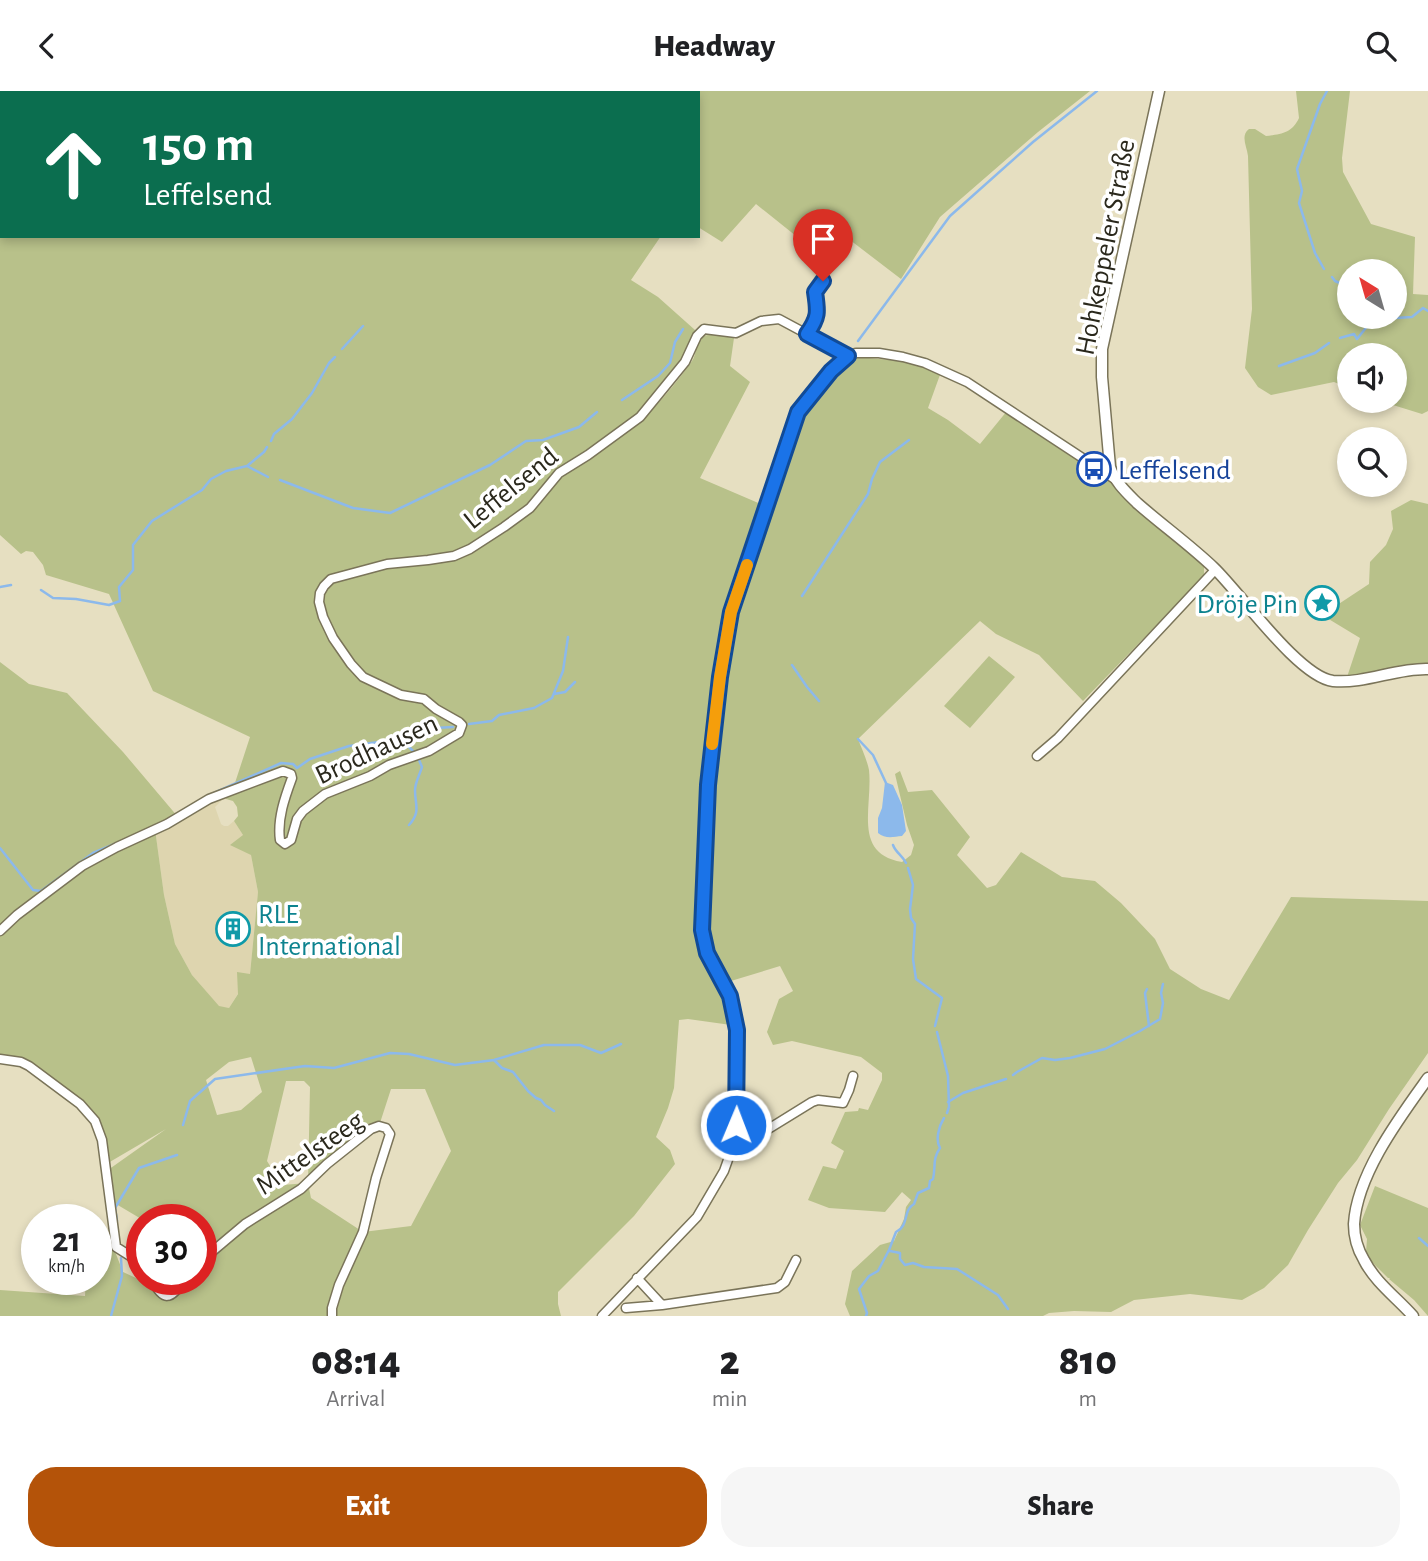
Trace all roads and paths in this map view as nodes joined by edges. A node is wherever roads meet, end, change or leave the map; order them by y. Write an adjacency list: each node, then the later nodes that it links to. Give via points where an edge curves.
1 (1159, 91): 5 (street, Hohkeppeler Straße, via 1102,349 1110,467)
2 (823, 281): 3 (street, via 815,292 817,319)
3 (807, 334): 4 (street, Leffelsend); 6 (street, Leffelsend, via 779,319 761,320 736,333 704,329 640,417 559,473 519,517 454,556)
4 (848, 356): 5 (street, via 879,353 903,357 954,375); 14 (street, via 798,412 731,612 720,677 708,785 702,930 712,963 730,996 737,1030)
5 (1116, 480): 7 (street, Hohkeppeler Straße, via 1136,503)
6 (387, 564): 10 (street, Brodhausen, via 331,579 320,593 323,617 363,677 401,695 424,699 459,722 459,733 429,751 325,794 303,811 285,844 279,834 292,778 288,771 209,799 82,866)
7 (1215, 570): 8 (street, Hohkeppeler Straße, via 1267,628 1322,678 1346,681); 9 (street)
8 (1428, 669)
9 (1037, 756)
10 (0, 931)
11 (0, 1059): 16 (street, via 29,1066 95,1121 102,1140 116,1247)
12 (853, 1076): 14 (street, via 844,1103 812,1102 744,1145)
13 (1428, 1078): 23 (street, via 1380,1150 1361,1191 1354,1227 1364,1261)
14 (734, 1145): 18 (street, via 697,1217)
15 (217, 1248): 21 (street, Mittelsteeg, via 301,1189 371,1129 386,1128 390,1134 363,1232 339,1285)
16 (126, 1253)
17 (796, 1260): 19 (street, via 777,1288)
18 (637, 1278): 19 (street); 22 (street)
19 (662, 1305): 20 (street)
20 (626, 1308)
21 (332, 1316)
22 (602, 1316)
23 (1413, 1316)

